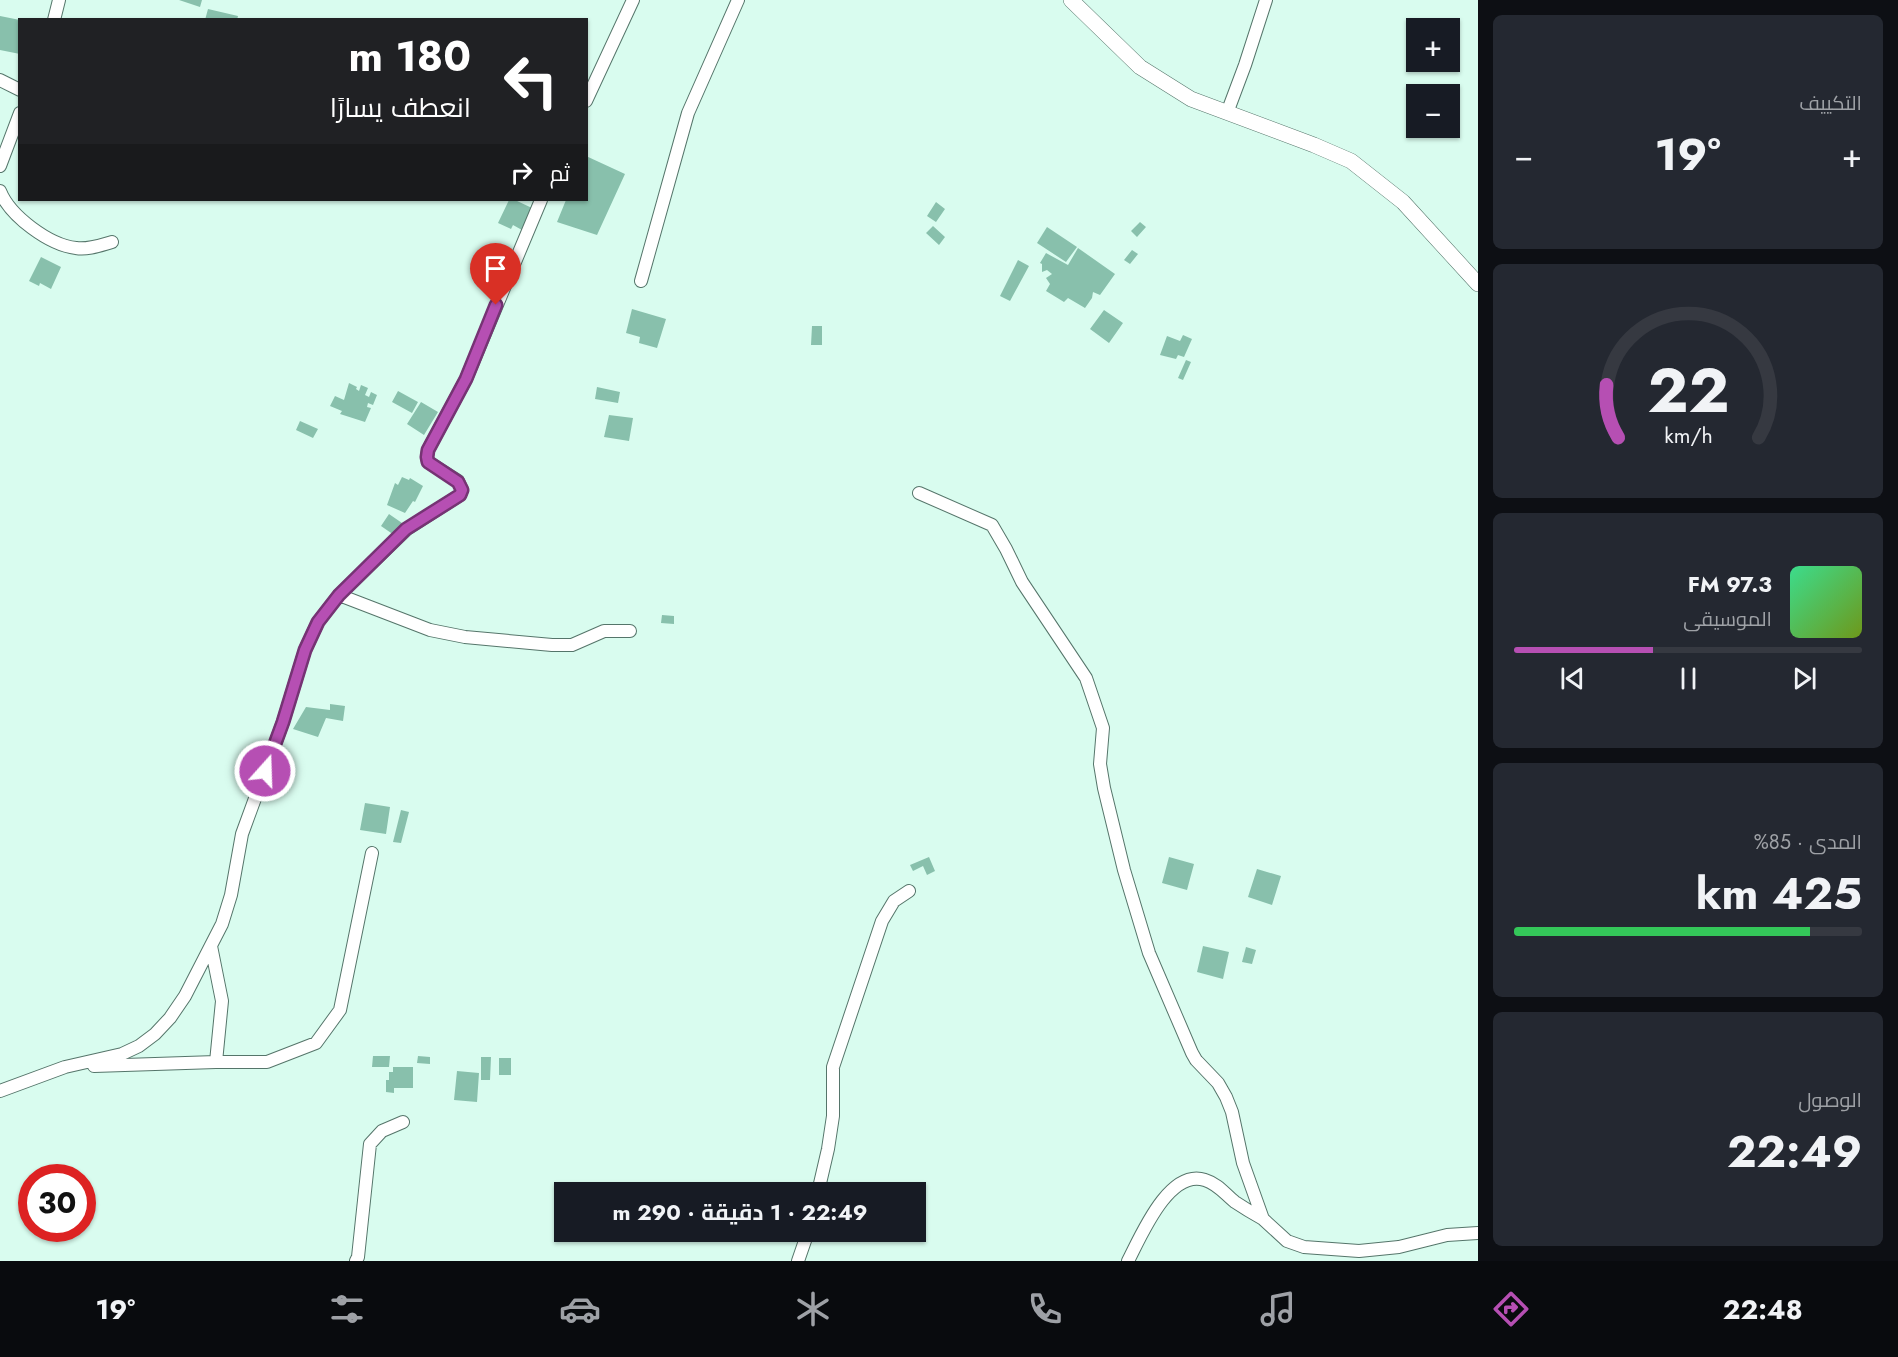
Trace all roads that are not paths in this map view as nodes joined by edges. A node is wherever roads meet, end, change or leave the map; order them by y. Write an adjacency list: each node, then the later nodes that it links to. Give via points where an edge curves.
1 (59, 0): 6 (street)
2 (633, 0): 9 (street)
3 (738, 0): 16 (street, via 688,113)
4 (1071, 0): 10 (street, via 1140,67 1191,99)
5 (1266, 0): 10 (street)
6 (54, 18)
7 (0, 80): 8 (street)
8 (18, 89)
9 (588, 97)
10 (1227, 113): 17 (street, via 1351,161 1403,202)
11 (18, 118): 12 (street)
12 (0, 166)
13 (0, 191): 15 (street, via 17,216 67,246 86,248)
14 (541, 201): 19 (street, via 466,379 428,450 428,462 458,482 460,495 406,529)
15 (112, 242)
16 (641, 281)
17 (1478, 284)
18 (919, 493): 29 (street, via 992,525 1022,582 1086,678 1102,728 1100,764 1104,788 1149,953 1192,1053 1226,1097)
19 (339, 595): 20 (street, via 430,630 465,637 572,645 598,632); 23 (street, via 318,622 305,650 242,834 231,895)
20 (630, 631)
21 (372, 853): 24 (street, via 340,1010 316,1043 267,1062)
22 (909, 891): 28 (street, via 894,901 882,921 833,1068 833,1116)
23 (211, 946): 24 (street, via 222,1001); 25 (street, via 170,1018 155,1034 122,1054)
24 (216, 1062): 25 (street)
25 (65, 1067): 26 (street)
26 (0, 1091)
27 (403, 1122): 32 (street, via 382,1131 368,1150)
28 (820, 1182)
29 (1263, 1220): 30 (street, via 1296,1245 1342,1251 1388,1248 1447,1235); 34 (street, via 1220,1187 1194,1178 1179,1183 1163,1200)
30 (1478, 1233)
31 (805, 1242): 33 (street)
32 (356, 1261)
33 (798, 1261)
34 (1128, 1261)

